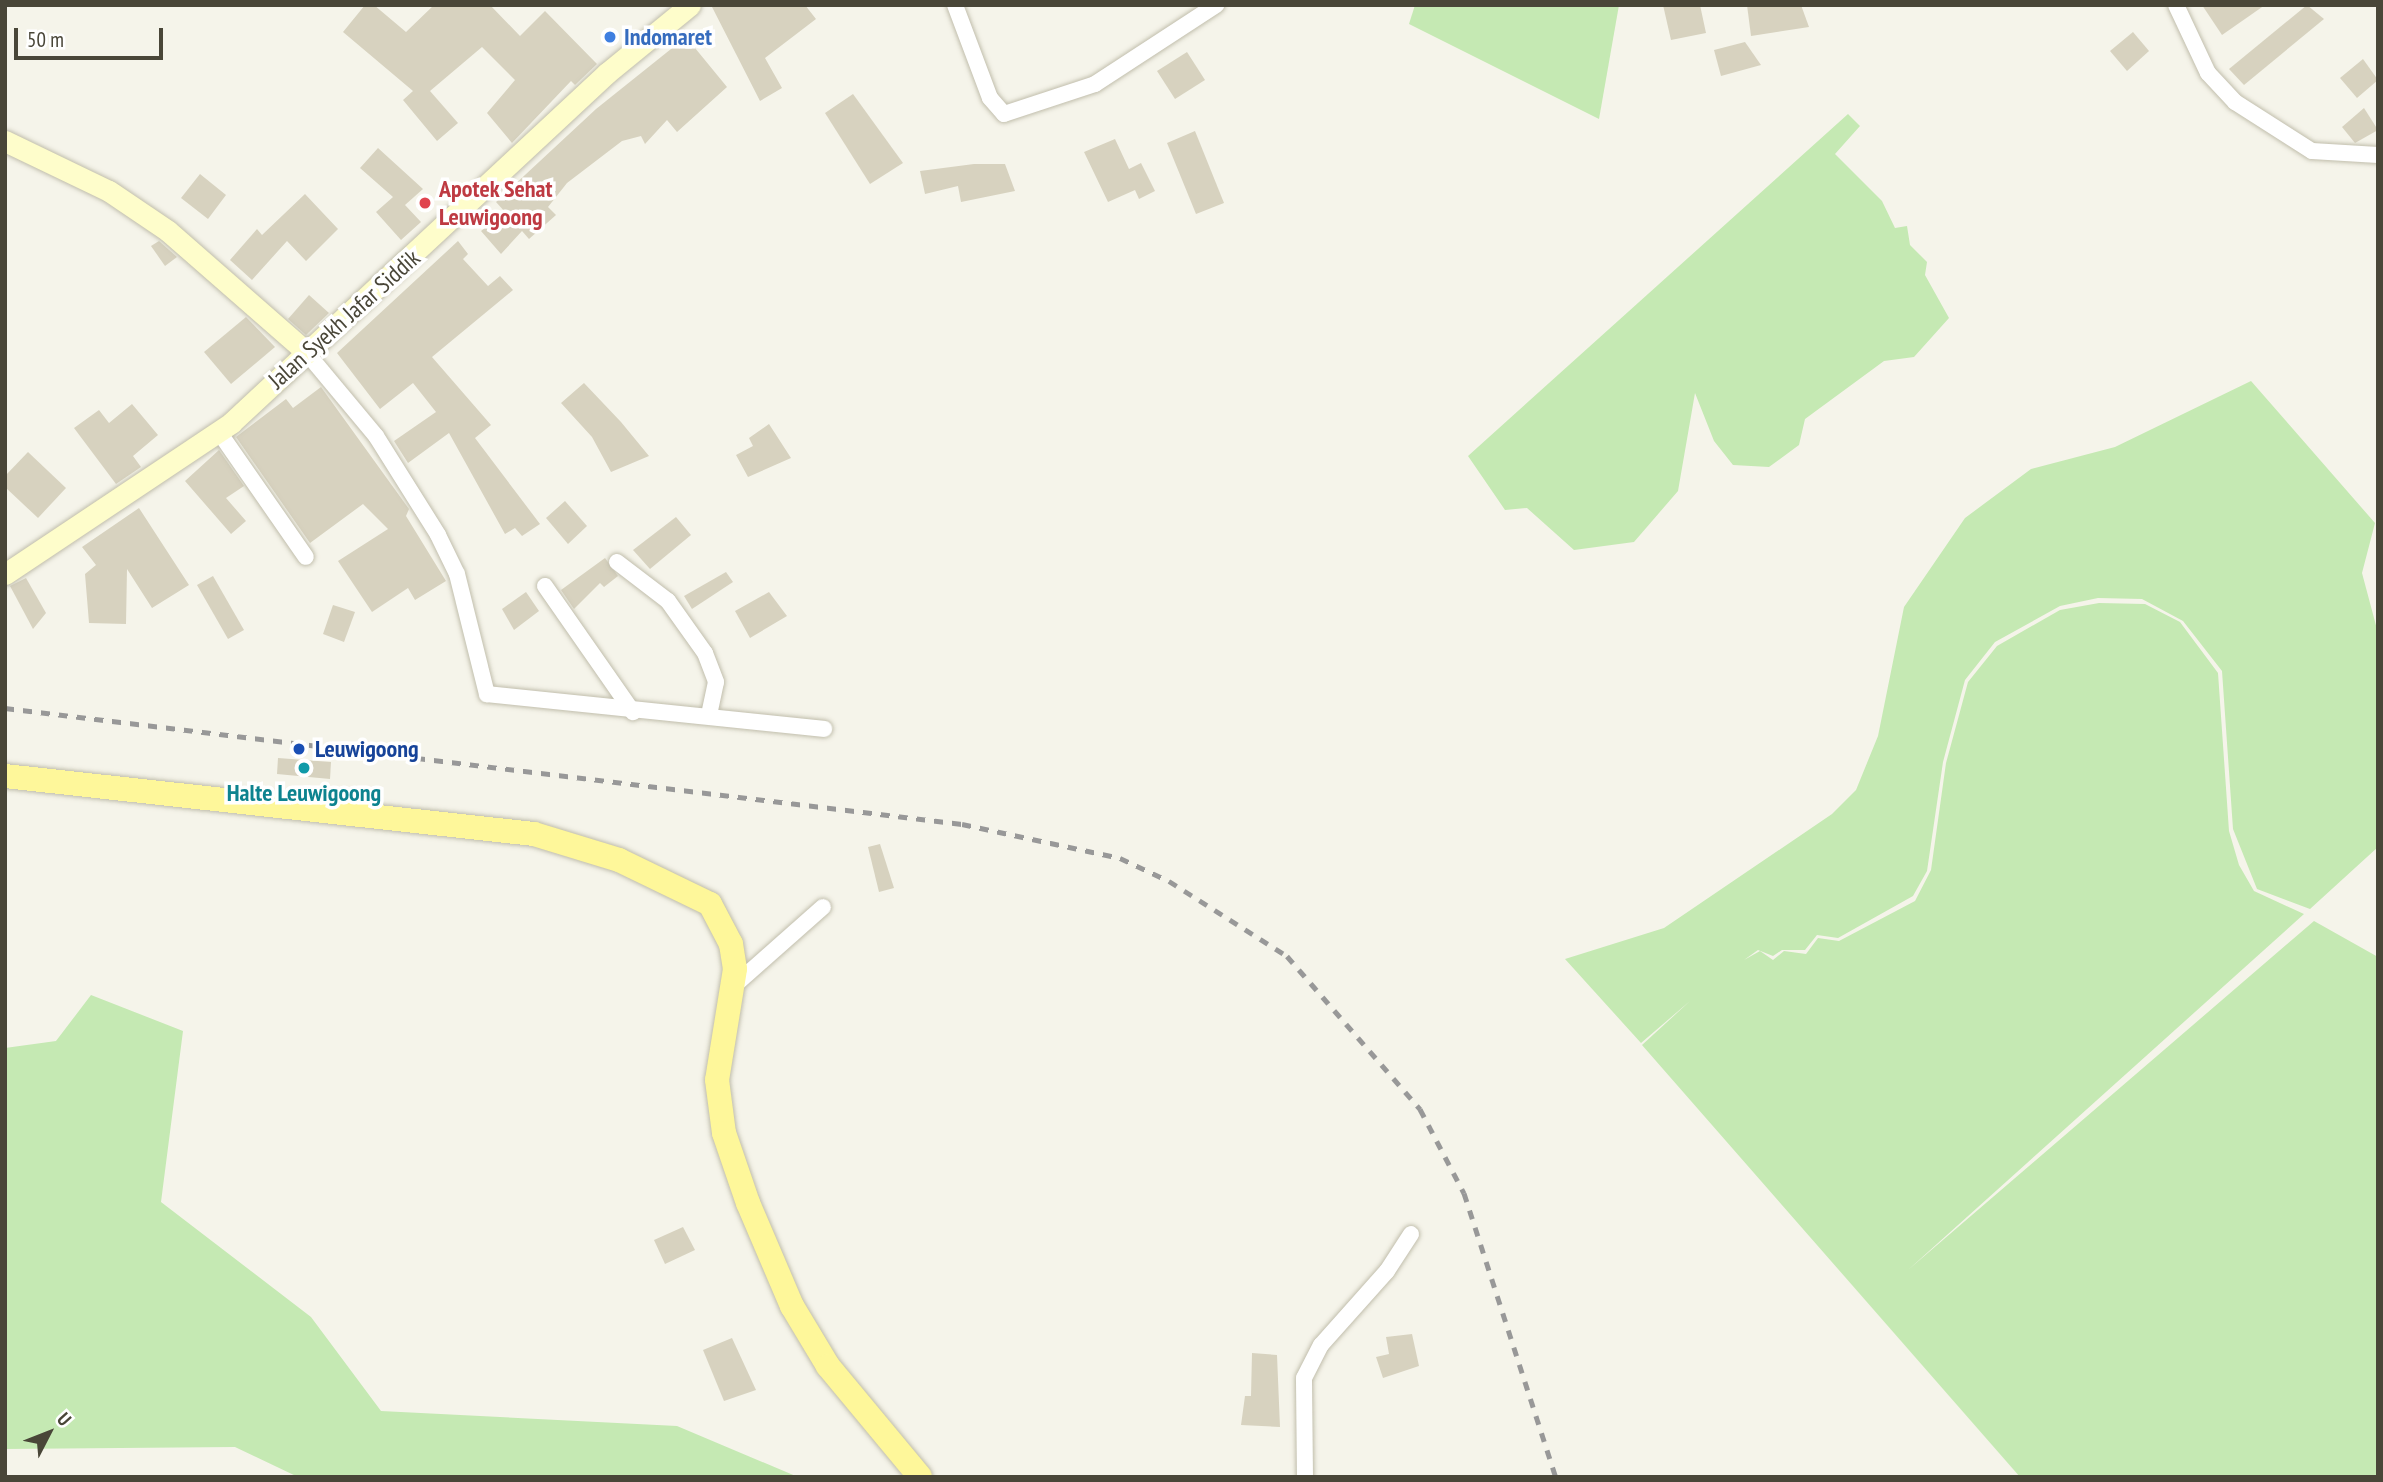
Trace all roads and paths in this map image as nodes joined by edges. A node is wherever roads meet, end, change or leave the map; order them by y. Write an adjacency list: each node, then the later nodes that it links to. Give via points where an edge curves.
1 (690, 5): 7 (main road, Jalan Syekh Jafar Siddik, via 607,73)
2 (955, 5): 3 (street, via 990,98 1004,114 1095,84)
3 (1216, 5)
4 (2176, 5): 6 (street, via 2208,72 2235,102 2312,151)
5 (5, 141): 7 (main road, via 109,191 168,231)
6 (2378, 155)
7 (306, 352): 8 (main road, Jalan Syekh Jafar Siddik); 13 (street, via 376,436 438,535 457,574 487,694)
8 (219, 432): 9 (street); 11 (main road, Jalan Syekh Jafar Siddik)
9 (306, 557)
10 (618, 562): 14 (street, via 668,601 705,653 716,682)
11 (5, 574)
12 (545, 586): 13 (street)
13 (633, 712): 14 (street)
14 (709, 715): 15 (street)
15 (824, 729)
16 (5, 776): 18 (main road, via 379,815 583,846 710,904 731,944)
17 (824, 908): 18 (street)
18 (736, 985): 20 (main road, via 717,1080 724,1133 748,1203 792,1306 828,1366)
19 (1411, 1234): 21 (street, via 1387,1271 1321,1345 1304,1378)
20 (920, 1477)
21 (1305, 1477)

